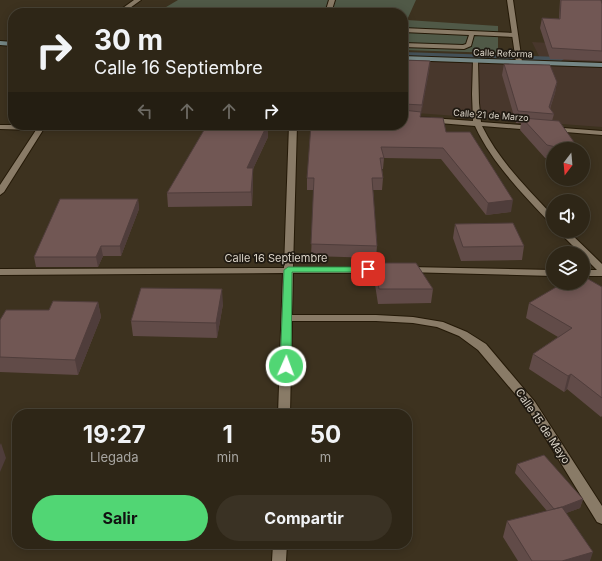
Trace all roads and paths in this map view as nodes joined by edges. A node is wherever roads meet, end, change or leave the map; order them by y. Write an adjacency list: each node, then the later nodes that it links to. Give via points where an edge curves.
1 (138, 0): 3 (street)
2 (510, 0): 6 (street)
3 (126, 8)
4 (408, 30): 5 (street)
5 (472, 33): 6 (street); 7 (street, via 469,45 464,47)
6 (515, 35): 10 (street)
7 (408, 46)
8 (408, 58): 9 (street, Calle Reforma)
9 (475, 61): 10 (street, Calle Reforma); 13 (street)
10 (519, 62): 11 (street, Calle Reforma)
11 (602, 65)
12 (408, 118): 13 (street, Calle 21 de Marzo)
13 (478, 124): 16 (street, Calle 21 de Marzo); 18 (street, via 491,148)
14 (40, 130): 17 (street)
15 (293, 130): 21 (street)
16 (602, 133)
17 (0, 192)
18 (546, 213)
19 (570, 238): 20 (street)
20 (602, 269)
21 (288, 270): 22 (street, Calle 16 Septiembre); 23 (street, Calle 16 Septiembre); 26 (street)
22 (0, 272)
23 (546, 273)
24 (590, 273): 25 (street)
25 (602, 273)
26 (287, 318): 27 (street); 28 (street, Calle 15 de Mayo, via 413,320 439,324 463,334 482,347 531,405)
27 (284, 409)
28 (602, 518)
29 (280, 549): 30 (street)
30 (279, 561)

